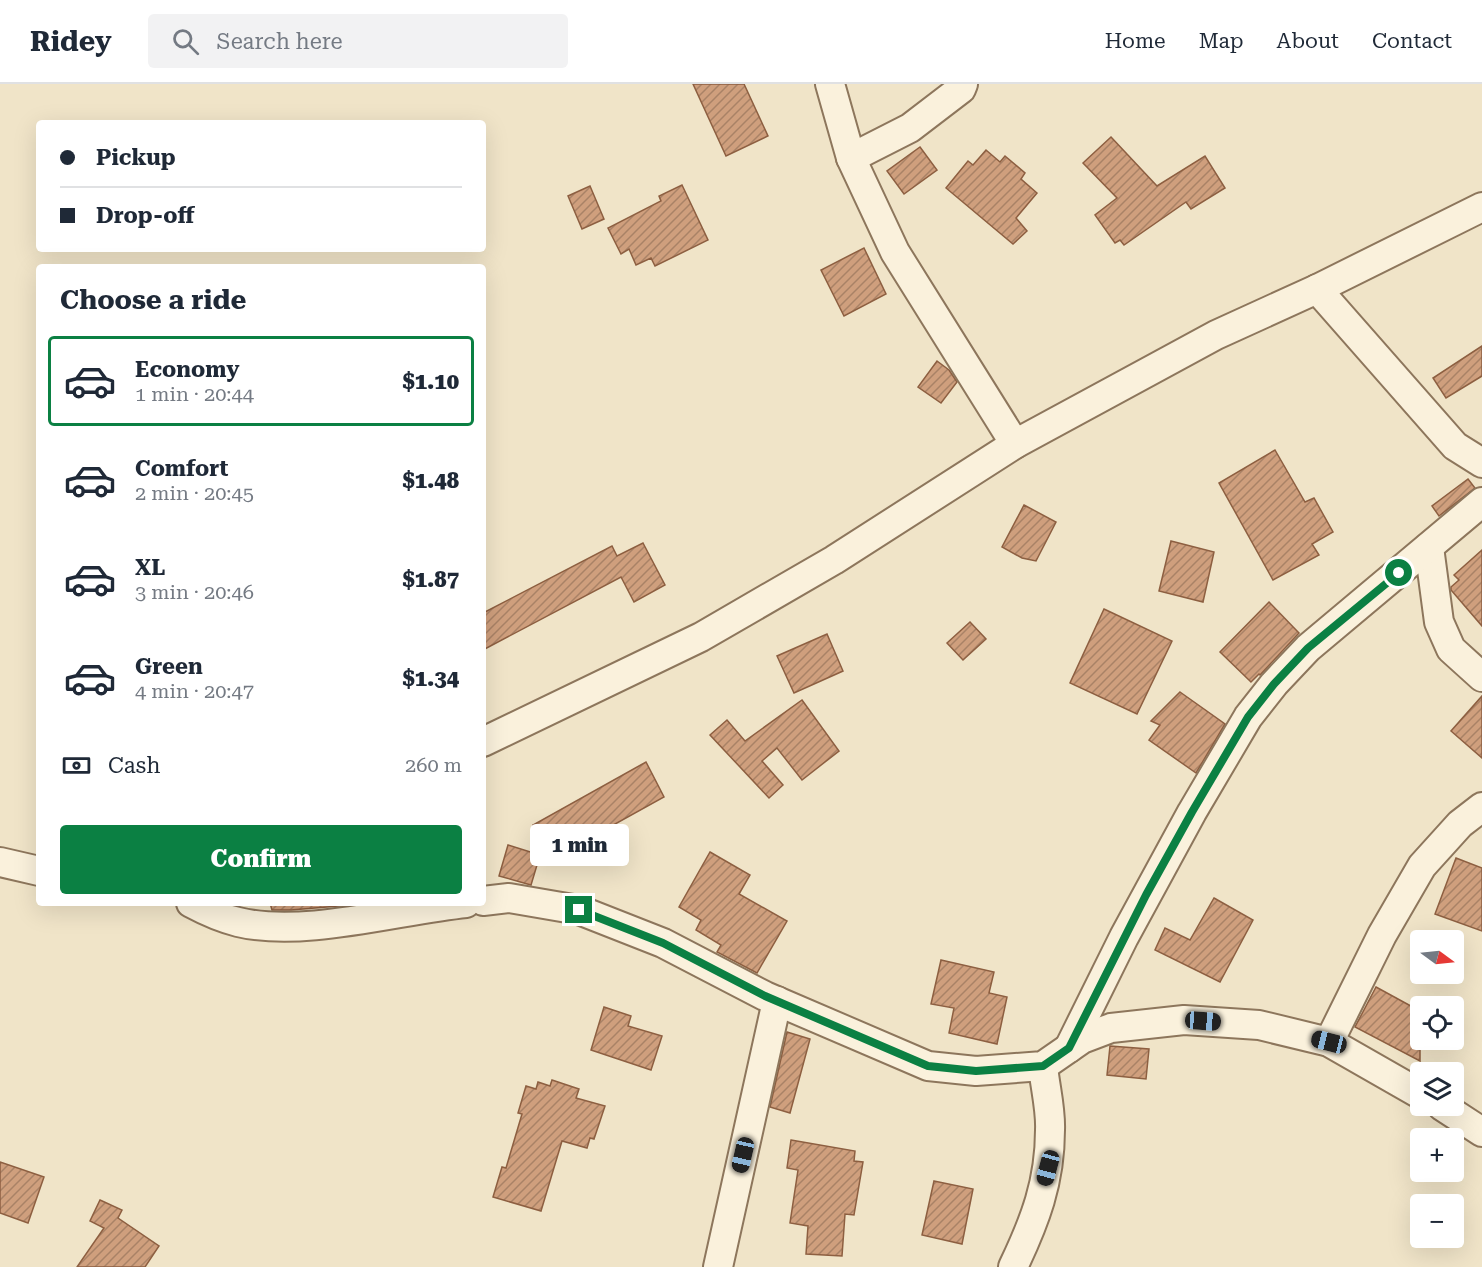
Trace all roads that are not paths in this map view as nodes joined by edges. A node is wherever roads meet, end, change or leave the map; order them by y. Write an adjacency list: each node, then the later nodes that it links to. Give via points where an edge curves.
1 (963, 84): 3 (street, via 910,128)
2 (828, 89): 3 (street)
3 (851, 158): 6 (street, via 895,252)
4 (1482, 207): 5 (street)
5 (1317, 289): 6 (street, via 1216,335); 7 (street, via 1455,446)
6 (1015, 444): 11 (street, via 834,560 701,637)
7 (1482, 463)
8 (1482, 502): 9 (street)
9 (1429, 547): 10 (street, via 1439,622 1451,649); 20 (street, via 1308,648 1248,717 1192,812)
10 (1482, 677)
11 (486, 741)
12 (1482, 807): 19 (street, via 1460,824 1422,866 1382,935)
13 (0, 862): 14 (street)
14 (36, 870)
15 (486, 901): 18 (street, via 509,898 579,910 663,943)
16 (197, 906): 17 (street, via 238,922 308,926)
17 (445, 906)
18 (777, 1001): 21 (street, via 928,1066 976,1071); 25 (street)
19 (1329, 1042): 20 (street, via 1259,1025 1184,1020 1111,1028); 22 (street)
20 (1069, 1048): 21 (street)
21 (1043, 1066): 26 (street, via 1050,1128 1048,1168 1034,1224)
22 (1410, 1088)
23 (1457, 1116): 24 (street)
24 (1482, 1132)
25 (718, 1267)
26 (1013, 1267)

